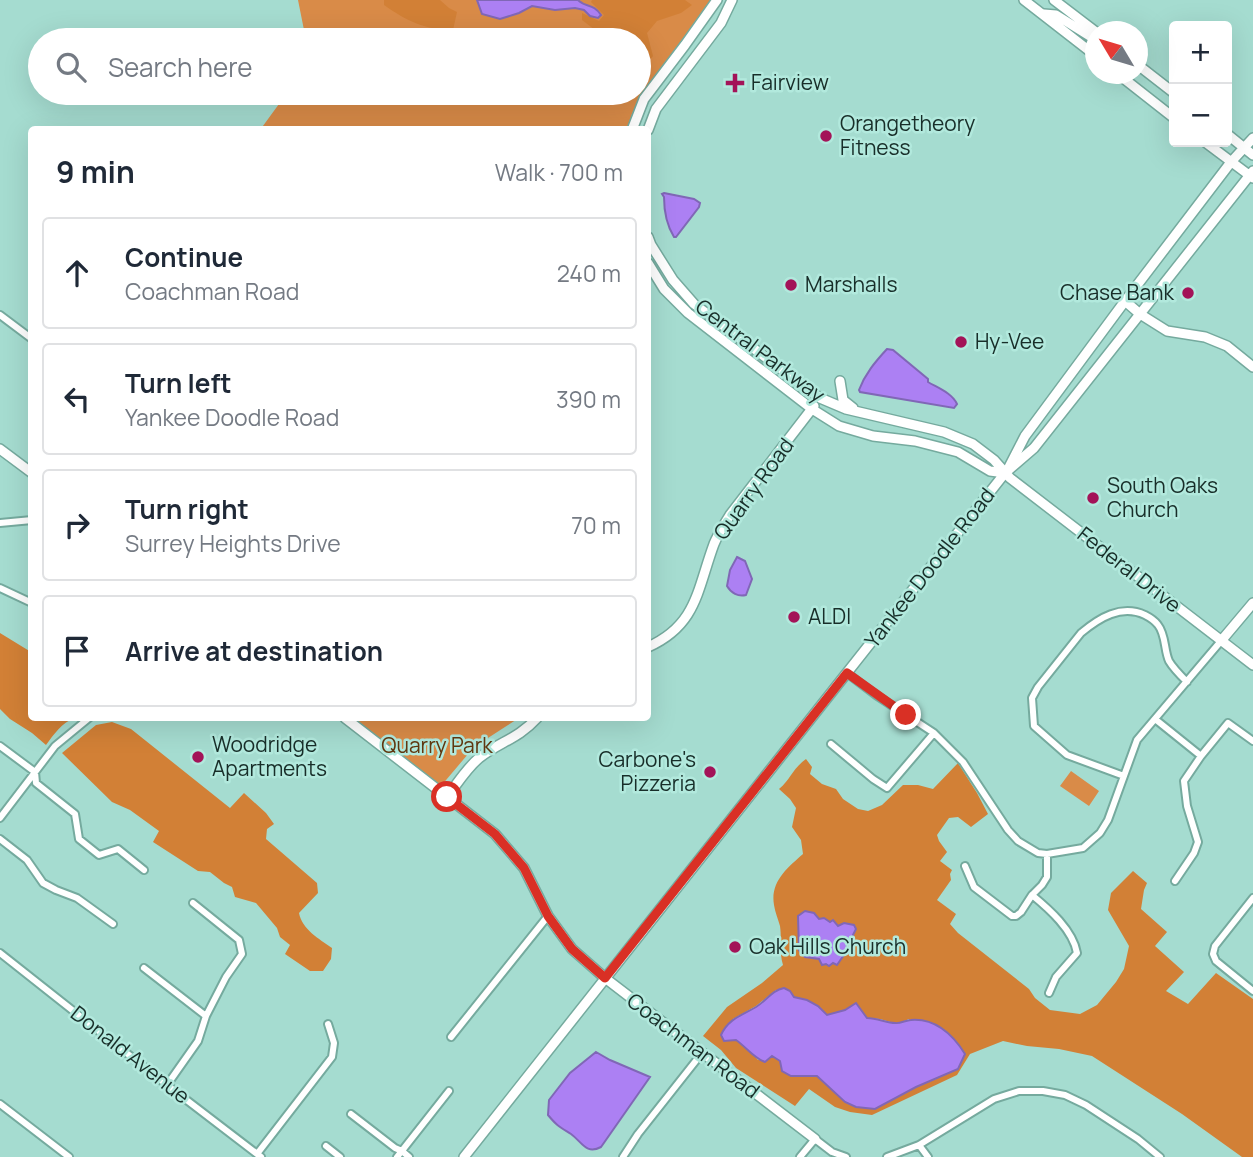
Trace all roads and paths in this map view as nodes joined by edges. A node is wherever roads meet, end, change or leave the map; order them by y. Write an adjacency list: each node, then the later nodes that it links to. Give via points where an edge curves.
1 (717, 0): 14 (street)
2 (732, 0): 18 (street, via 721,23 656,109)
3 (1024, 0): 7 (street)
4 (1047, 0): 6 (street)
5 (1054, 0): 6 (street)
6 (1070, 12): 8 (street)
7 (1042, 13): 9 (street); 10 (street)
8 (1085, 24)
9 (1085, 33)
10 (1085, 47)
11 (1148, 73): 13 (street)
12 (1131, 84): 16 (street)
13 (1169, 89)
14 (651, 90)
15 (642, 105): 17 (street)
16 (1169, 114)
17 (634, 126)
18 (650, 126)
19 (1232, 138): 22 (street)
20 (1253, 138): 22 (street, Yankee Doodle Road)
21 (1211, 147): 24 (street)
22 (1244, 148): 23 (street); 24 (street, Yankee Doodle Road)
23 (1253, 155)
24 (1231, 163): 25 (street); 28 (street, Yankee Doodle Road)
25 (1252, 175): 29 (street, Yankee Doodle Road)
26 (651, 247): 34 (street, Central Parkway, via 694,304)
27 (651, 268): 35 (street, Central Parkway, via 688,313)
28 (1125, 301): 29 (street); 39 (street, Yankee Doodle Road, via 1025,436)
29 (1140, 314): 32 (street, via 1167,331 1227,346); 39 (street, Yankee Doodle Road, via 1034,449)
30 (0, 315): 31 (street)
31 (28, 336)
32 (1253, 367)
33 (840, 381): 36 (street, via 843,400)
34 (820, 398): 35 (street, Quarry Road); 36 (street, Central Parkway)
35 (812, 409): 39 (street, Central Parkway, via 839,426 958,452 990,471); 46 (street, Quarry Road, via 720,531 686,617)
36 (861, 413): 39 (street, Central Parkway, via 944,432 973,444)
37 (0, 449): 38 (street)
38 (28, 470)
39 (1005, 473): 45 (street, Federal Drive); 48 (street, Yankee Doodle Road)
40 (28, 520): 41 (street)
41 (0, 523)
42 (0, 588): 43 (street)
43 (28, 601)
44 (1253, 603): 45 (street)
45 (1221, 641): 47 (street, Federal Drive); 49 (street)
46 (651, 646)
47 (1253, 666)
48 (847, 673): 54 (street); 75 (street, Yankee Doodle Road)
49 (1187, 681): 50 (street); 60 (street, via 1169,661 1159,625 1135,611 1116,612 1087,628 1038,687 1032,698 1034,726 1068,755)
50 (1155, 719): 58 (street); 60 (street, via 1138,740)
51 (85, 721): 59 (street, via 55,746)
52 (349, 721): 61 (street, Coachman Road)
53 (534, 721): 61 (street, via 477,760)
54 (934, 733): 56 (street, via 887,789); 64 (street, via 975,777 1018,841)
55 (1253, 741): 58 (street, via 1228,723)
56 (831, 744)
57 (0, 746): 59 (street)
58 (1201, 756): 67 (street, via 1184,782 1198,842)
59 (34, 772): 62 (street); 66 (street, via 36,783 75,814 79,839 99,855 118,849)
60 (1124, 776): 64 (street, via 1100,833 1083,848)
61 (447, 797): 71 (street, Coachman Road, via 495,834 524,868)
62 (0, 817)
63 (0, 839): 72 (street, via 27,860 43,883 77,898)
64 (1047, 854): 68 (street, via 1047,877)
65 (965, 866): 68 (street, via 974,887 1012,916 1021,912)
66 (144, 870)
67 (1175, 881)
68 (1032, 895): 77 (street, via 1052,912 1076,945 1077,953)
69 (1253, 898): 76 (street, via 1213,954)
70 (193, 903): 78 (street, via 239,940 242,954)
71 (548, 916): 75 (street, Coachman Road, via 572,949); 80 (street)
72 (113, 924)
73 (0, 953): 82 (street, Donald Avenue)
74 (144, 968): 78 (street)
75 (605, 978): 81 (street, Coachman Road); 94 (street, Yankee Doodle Road)
76 (1253, 991)
77 (1049, 993)
78 (206, 1016): 82 (street, via 198,1041)
79 (328, 1024): 90 (street, via 334,1043 332,1057)
80 (451, 1037)
81 (702, 1053): 86 (street, Coachman Road); 95 (street)
82 (167, 1085): 90 (street, Donald Avenue)
83 (449, 1091): 89 (street)
84 (0, 1104): 91 (street)
85 (351, 1114): 89 (street)
86 (815, 1139): 96 (street); 97 (street, Coachman Road)
87 (919, 1145): 98 (street); 99 (street); 100 (street, via 994,1099 1019,1091 1043,1091 1086,1105)
88 (326, 1146): 92 (street)
89 (399, 1154): 93 (street)
90 (259, 1156)
91 (68, 1157)
92 (340, 1157)
93 (410, 1157)
94 (464, 1157)
95 (623, 1157)
96 (800, 1157)
97 (846, 1157)
98 (887, 1157)
99 (928, 1157)
100 (1160, 1157)

